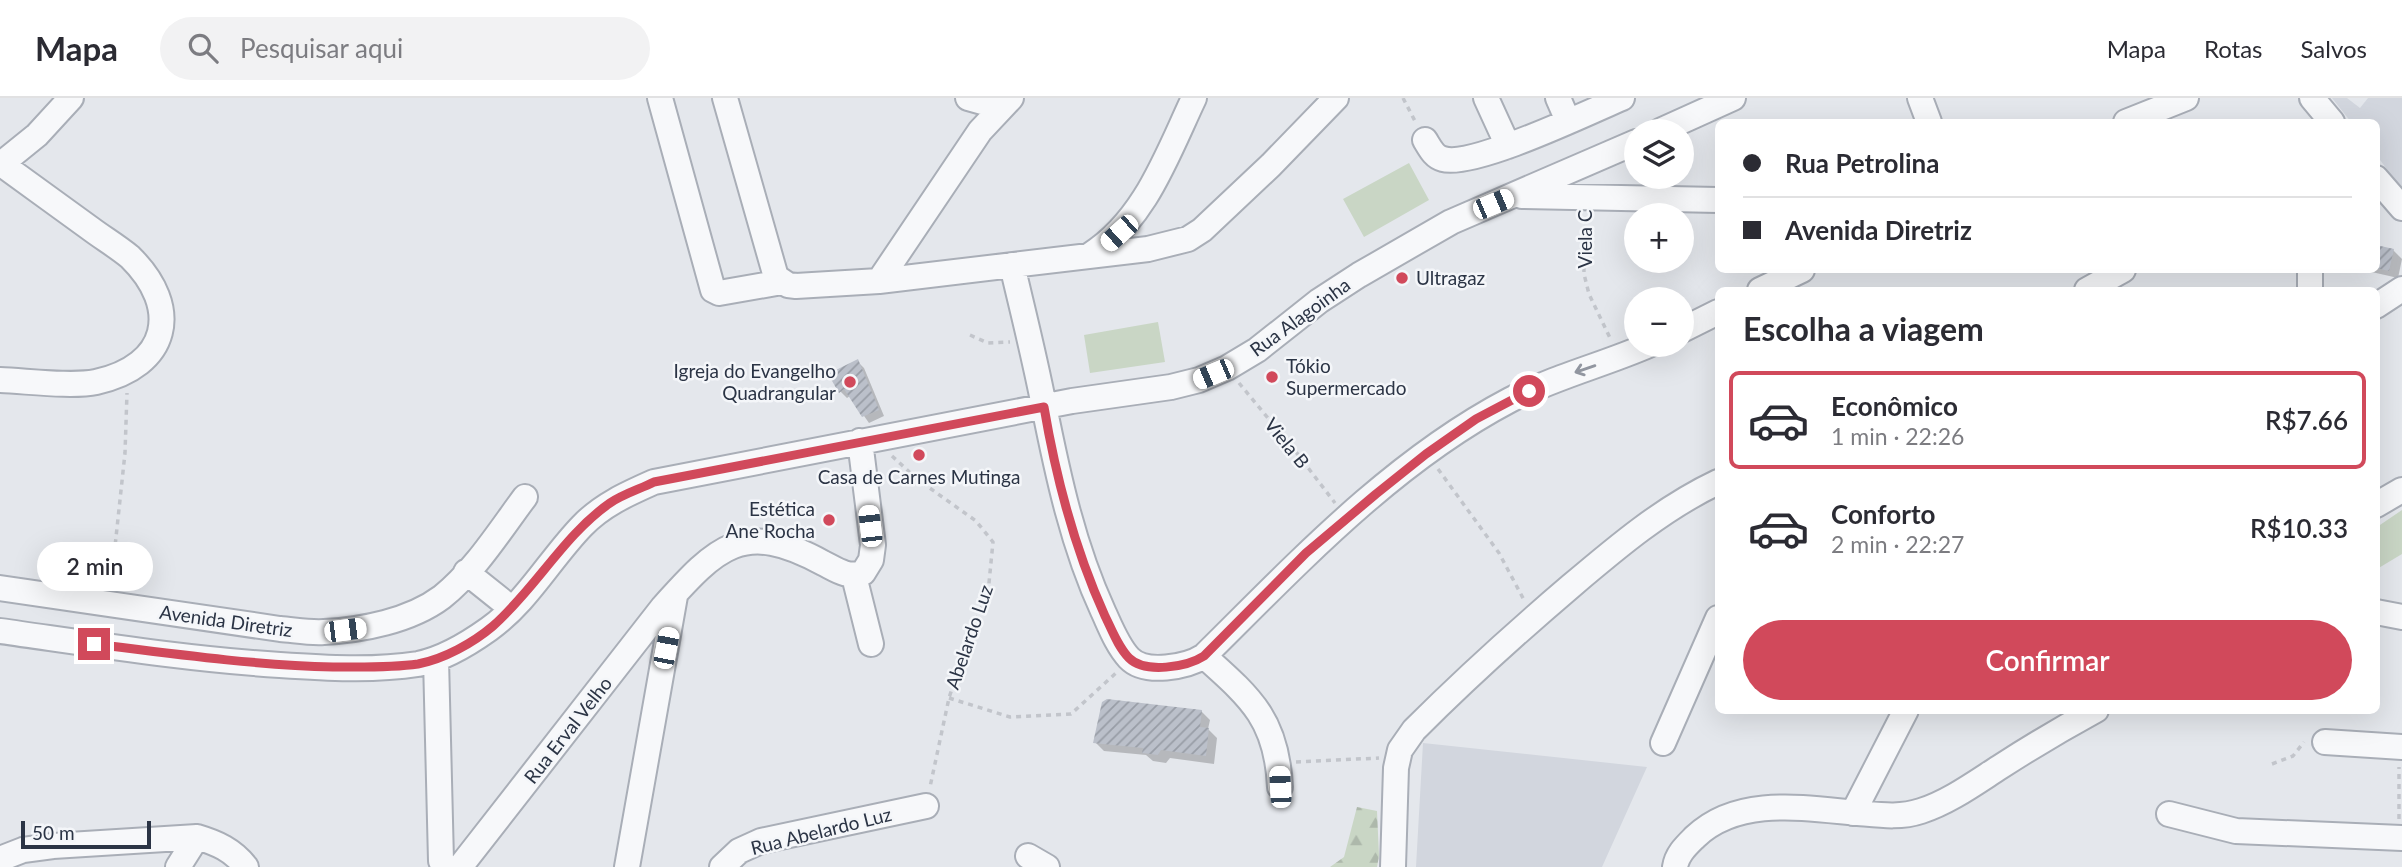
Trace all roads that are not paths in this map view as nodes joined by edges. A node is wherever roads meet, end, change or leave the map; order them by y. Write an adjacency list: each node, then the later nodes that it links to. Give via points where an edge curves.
1 (71, 98): 22 (street, via 37,135)
2 (660, 98): 33 (street, via 713,290 719,293)
3 (725, 98): 33 (street, via 769,255)
4 (968, 98): 13 (street)
5 (1194, 98): 28 (street, via 1135,214)
6 (1336, 98): 28 (street, via 1221,214 1188,239 1149,249)
7 (1486, 98): 20 (street)
8 (1622, 98): 14 (street)
9 (1733, 98): 15 (street)
10 (1920, 98): 16 (street)
11 (2186, 98): 17 (street)
12 (2312, 98): 18 (street)
13 (1006, 102): 32 (street, via 980,131)
14 (1563, 109): 20 (street)
15 (1687, 119)
16 (1928, 119)
17 (2134, 119)
18 (2330, 119)
19 (1425, 141): 20 (street, via 1441,159 1452,160)
20 (1507, 146)
21 (1624, 147): 24 (street, Rua Alagoinha)
22 (1, 164): 41 (street, via 128,256 152,283 162,329 149,355 128,373 94,383)
23 (2380, 183): 26 (street)
24 (1514, 195): 25 (street); 42 (street, Rua Alagoinha, via 1451,222 1359,275 1227,368 1171,387)
25 (1715, 200)
26 (2402, 208): 27 (street)
27 (2380, 209)
28 (1090, 255): 29 (street)
29 (1012, 265): 32 (street); 42 (street)
30 (1796, 273): 34 (street)
31 (2119, 273): 35 (street)
32 (879, 281): 33 (street, via 796,286)
33 (782, 282)
34 (1766, 287)
35 (2093, 287)
36 (2402, 289): 37 (street)
37 (2380, 303)
38 (1715, 314): 39 (street)
39 (1694, 324)
40 (1624, 356): 58 (street, one-way to 58, via 1512,399 1426,454 1282,577)
41 (0, 380)
42 (1044, 407): 43 (street, Rua Alagoinha); 58 (street, via 1084,566 1115,638 1130,660 1146,665 1170,668)
43 (866, 440): 49 (street, via 873,545 871,560 863,573); 52 (street, Avenida Diretriz, via 654,482 612,501 582,526)
44 (1715, 484): 78 (street, via 1637,532 1534,618 1414,730 1398,757)
45 (2402, 490): 47 (street)
46 (525, 497): 48 (street, Avenida Diretriz)
47 (2380, 503)
48 (466, 572): 50 (street, Avenida Diretriz, via 442,597 411,613 368,627 322,632); 52 (street)
49 (854, 576): 51 (street, Rua Erval Velho, via 781,543 760,540 718,552); 57 (street)
50 (0, 588)
51 (676, 593): 75 (street, Rua Erval Velho); 76 (street)
52 (511, 608): 59 (street, Avenida Diretriz, via 462,647)
53 (2380, 613): 54 (street)
54 (2402, 617)
55 (1715, 625): 63 (street)
56 (0, 631): 59 (street, Avenida Diretriz, via 292,666 368,667)
57 (871, 644)
58 (1204, 656): 65 (street, via 1262,715)
59 (436, 659): 74 (street)
60 (1904, 714): 67 (street)
61 (2089, 714): 67 (street, via 1923,810 1891,817)
62 (2325, 742): 64 (street)
63 (1663, 743)
64 (2401, 747)
65 (1280, 775)
66 (926, 806): 77 (street, Rua Abelardo Luz, via 761,841 739,851)
67 (1853, 813): 79 (street, via 1765,808 1740,813 1701,832 1676,858)
68 (2169, 814): 70 (street, via 2236,831)
69 (197, 837): 71 (street, via 53,846); 72 (street); 73 (street, via 219,844)
70 (2400, 838)
71 (0, 859)
72 (178, 867)
73 (246, 867)
74 (444, 867)
75 (460, 867)
76 (626, 867)
77 (722, 867)
78 (1393, 867)
79 (1675, 867)

